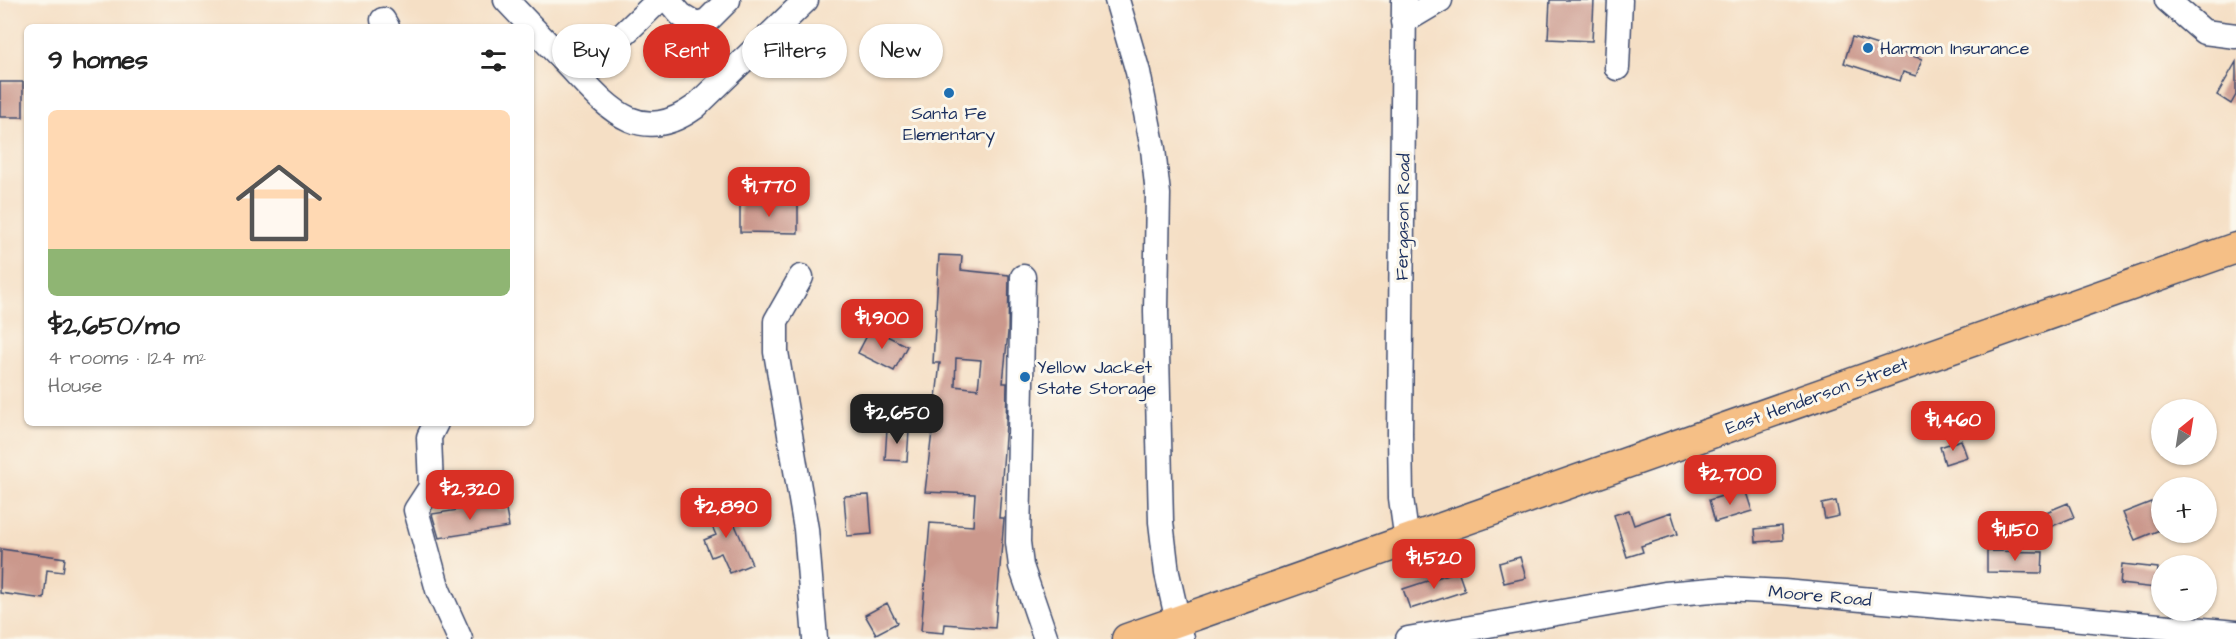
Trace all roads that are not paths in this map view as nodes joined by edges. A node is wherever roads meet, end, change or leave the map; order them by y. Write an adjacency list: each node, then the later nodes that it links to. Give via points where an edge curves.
1 (506, 0): 11 (street)
2 (659, 0): 12 (street)
3 (668, 0): 4 (street, via 696,24 707,21)
4 (728, 0)
5 (806, 0): 17 (street, via 695,108 667,123 638,123 611,110)
6 (1117, 0): 23 (street, via 1137,72 1158,194 1156,311 1161,522)
7 (1440, 0): 10 (street)
8 (1620, 0): 16 (street)
9 (2167, 0): 14 (street, via 2204,32)
10 (1404, 11): 22 (street, Fergason Road, via 1400,433 1401,498)
11 (529, 24)
12 (631, 27)
13 (534, 30): 15 (street)
14 (2236, 36)
15 (552, 49)
16 (1617, 68)
17 (580, 78)
18 (2236, 248): 22 (main road, East Henderson Street)
19 (801, 277): 26 (street, via 776,321 776,352 806,529)
20 (1023, 277): 27 (street, via 1018,542)
21 (434, 426): 25 (street, via 429,437 431,487 416,510 438,590)
22 (1407, 542): 23 (main road, East Henderson Street)
23 (1179, 630): 28 (main road, East Henderson Street)
24 (2236, 633): 29 (street, Moore Road, via 1724,589 1665,594)
25 (459, 639)
26 (815, 639)
27 (1046, 639)
28 (1127, 639)
29 (1408, 639)

